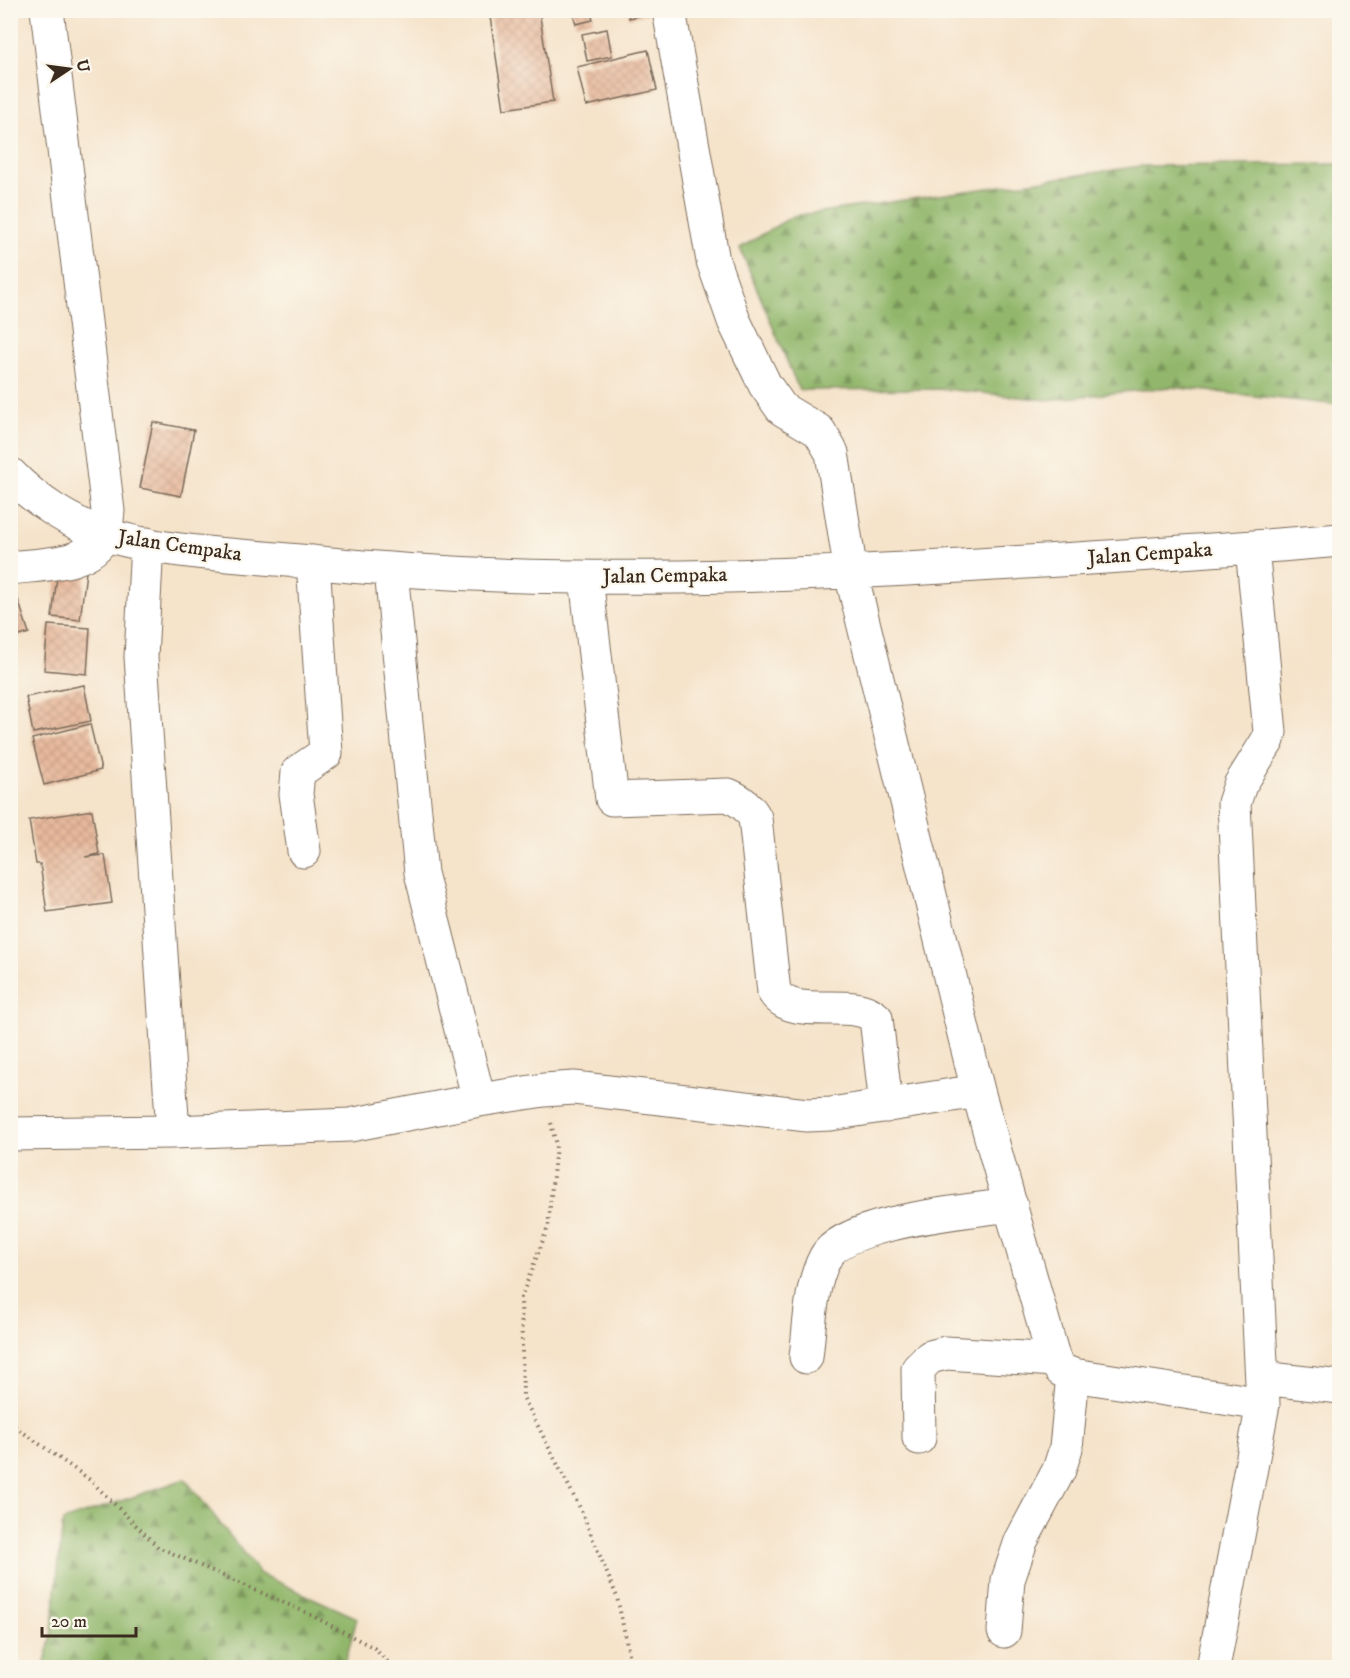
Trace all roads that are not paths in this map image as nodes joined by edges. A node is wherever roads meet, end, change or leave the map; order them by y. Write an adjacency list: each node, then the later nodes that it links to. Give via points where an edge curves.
1 (47, 10): 4 (street, via 108,511)
2 (669, 10): 11 (street, via 713,261 723,292 765,385 782,408 827,440)
3 (10, 474): 4 (street, Jalan Cempaka, via 42,502)
4 (104, 534): 6 (street, Jalan Cempaka); 9 (street, via 89,552 78,558)
5 (1340, 540): 7 (street, Jalan Cempaka)
6 (147, 544): 8 (street, Jalan Cempaka); 17 (street, via 141,657)
7 (1252, 548): 11 (street, Jalan Cempaka); 23 (street, via 1270,732 1234,803)
8 (313, 562): 10 (street, Jalan Cempaka); 13 (street, via 326,753 298,772 296,794)
9 (10, 568)
10 (391, 571): 12 (street, Jalan Cempaka); 15 (street, via 422,873)
11 (851, 573): 12 (street, Jalan Cempaka); 14 (street)
12 (586, 578): 16 (street, via 612,800 728,795 751,810 774,992 790,1005 861,1012 876,1018)
13 (304, 851)
14 (978, 1091): 16 (street); 19 (street)
15 (479, 1100): 16 (street, via 574,1088 807,1115); 17 (street, via 350,1125)
16 (886, 1106)
17 (172, 1132): 18 (street)
18 (10, 1134)
19 (1011, 1205): 20 (street, via 876,1226 848,1237 826,1255 817,1277); 21 (street)
20 (806, 1357)
21 (1064, 1368): 23 (street); 24 (street, via 946,1353 930,1356 918,1369); 25 (street, via 1066,1448 1059,1470 1021,1541 1008,1580)
22 (1340, 1387): 23 (street)
23 (1262, 1391): 26 (street)
24 (919, 1438)
25 (1004, 1631)
26 (1213, 1668)

